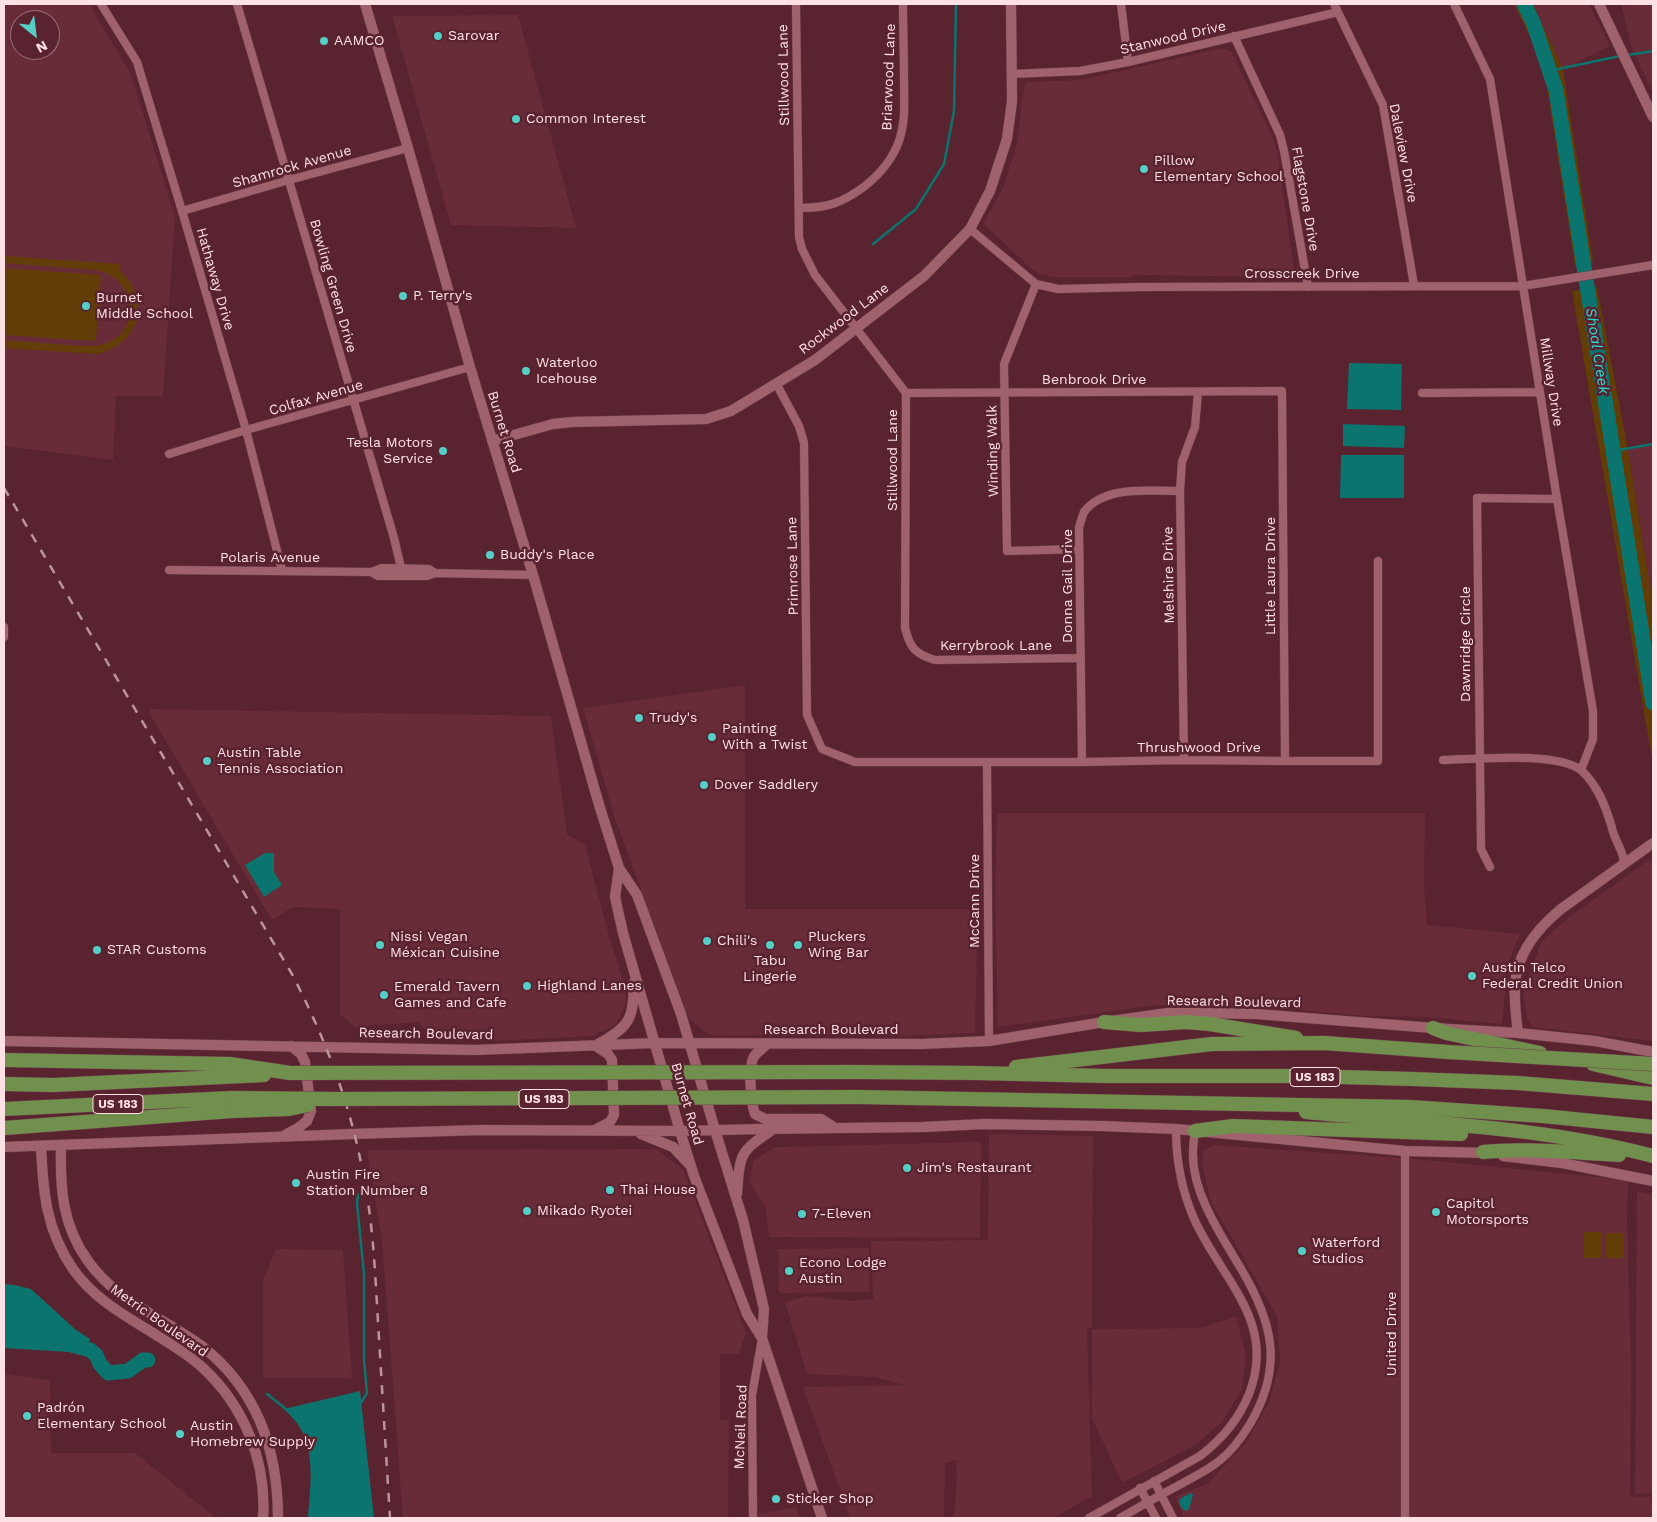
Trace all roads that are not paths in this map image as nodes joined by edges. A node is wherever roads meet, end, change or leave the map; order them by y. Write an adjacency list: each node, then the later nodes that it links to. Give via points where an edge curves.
1 (101, 4): 19 (street, Hathaway Drive, via 136,62)
2 (237, 4): 17 (street, Bowling Green Drive)
3 (365, 4): 16 (main road, Burnet Road)
4 (796, 4): 18 (street, Stillwood Lane)
5 (903, 4): 18 (street, Briarwood Lane, via 904,119 894,153 870,182 838,204)
6 (1011, 4): 14 (main road, Rockwood Lane)
7 (1121, 4): 13 (street)
8 (1334, 4): 11 (street, Daleview Drive)
9 (1454, 4): 24 (street, Millway Drive, via 1490,79)
10 (1598, 4): 15 (main road)
11 (1338, 12): 12 (street, Stanwood Drive); 23 (street, Daleview Drive, via 1383,105)
12 (1234, 36): 13 (street, Stanwood Drive); 25 (street, Flagstone Drive, via 1280,135)
13 (1128, 62): 14 (street, Stanwood Drive, via 1080,71)
14 (1012, 74): 20 (main road, Rockwood Lane, via 1007,140 990,191)
15 (1653, 117)
16 (408, 148): 17 (street, Shamrock Avenue); 27 (main road, Burnet Road)
17 (289, 180): 19 (street, Shamrock Avenue); 35 (street, Bowling Green Drive)
18 (798, 208): 26 (street, Stillwood Lane, via 799,236 806,259)
19 (182, 211): 36 (street, Hathaway Drive)
20 (970, 229): 22 (street, Crosscreek Drive); 26 (main road, Rockwood Lane, via 924,276)
21 (1653, 265): 24 (street, Crosscreek Drive)
22 (1036, 284): 25 (street, Crosscreek Drive, via 1058,289); 33 (street, Winding Walk, via 1004,364)
23 (1414, 286): 24 (street, Crosscreek Drive); 25 (street, Crosscreek Drive)
24 (1524, 286): 32 (street, Millway Drive)
25 (1308, 287)
26 (856, 328): 28 (main road, Rockwood Lane); 30 (street, Stillwood Lane)
27 (470, 367): 35 (street, Colfax Avenue); 37 (main road, Burnet Road)
28 (777, 385): 37 (main road, Rockwood Lane, via 731,411 706,419 572,422 544,426); 51 (street, Primrose Lane, via 799,426 804,443 807,715)
29 (1282, 391): 31 (street, Benbrook Drive); 55 (street, Little Laura Drive)
30 (906, 392): 33 (street, Benbrook Drive); 49 (street, Stillwood Lane, via 905,628)
31 (1198, 392): 33 (street, Benbrook Drive); 39 (street, Melshire Drive, via 1195,427 1182,462)
32 (1540, 392): 34 (street); 40 (street, Millway Drive)
33 (1004, 393): 41 (street, Winding Walk, via 1007,551)
34 (1422, 393)
35 (353, 400): 36 (street, Colfax Avenue); 45 (street, Bowling Green Drive)
36 (246, 430): 38 (street, Colfax Avenue); 44 (street, Hathaway Drive)
37 (492, 441): 46 (main road, Burnet Road)
38 (169, 454)
39 (1180, 491): 41 (street, Donna Gail Drive, via 1120,492 1099,499 1084,512 1079,527); 53 (street, Melshire Drive)
40 (1557, 500): 52 (street, Dawnridge Circle, via 1478,498); 58 (street, Millway Drive, via 1593,711 1593,740)
41 (1079, 549): 50 (street, Donna Gail Drive)
42 (1378, 561): 55 (street, Thrushwood Drive, via 1378,761)
43 (169, 570): 44 (street, Polaris Avenue)
44 (282, 570): 45 (street, Polaris Avenue, via 371,572 382,568)
45 (402, 572): 46 (street, Polaris Avenue, via 429,569 435,573)
46 (533, 575): 62 (main road, Burnet Road)
47 (4, 627): 48 (street)
48 (4, 637)
49 (914, 649): 50 (street, Kerrybrook Lane, via 935,660)
50 (1081, 658): 57 (street, Donna Gail Drive)
51 (822, 749): 56 (street, Thrushwood Drive, via 855,762)
52 (1479, 759): 54 (street); 58 (street, via 1543,758); 61 (street, Dawnridge Circle, via 1481,849)
53 (1184, 760): 55 (street, Thrushwood Drive); 57 (street, Thrushwood Drive)
54 (1443, 760)
55 (1285, 761)
56 (987, 762): 57 (street, Thrushwood Drive); 68 (street, McCann Drive)
57 (1082, 762)
58 (1581, 770): 60 (street, via 1602,799 1614,839 1624,854)
59 (1653, 843): 60 (main road)
60 (1624, 863): 66 (main road, via 1548,919 1530,941 1520,961 1515,985)
61 (1490, 867)
62 (619, 868): 63 (main road, Burnet Road, via 615,897); 70 (main road, Burnet Road, via 637,895)
63 (634, 974): 69 (main road, Burnet Road); 74 (main road, via 633,1006 627,1023 613,1037)
64 (1104, 1022): 65 (main road, Research Boulevard, via 1168,1014 1256,1014); 68 (main road, Research Boulevard); 71 (highway, via 1210,1024)
65 (1433, 1028): 66 (main road, Research Boulevard); 80 (highway)
66 (1518, 1032): 75 (main road, Research Boulevard)
67 (4, 1041): 73 (main road, Research Boulevard)
68 (989, 1041): 72 (main road, Research Boulevard)
69 (655, 1043): 70 (main road, Research Boulevard); 74 (main road, Research Boulevard); 93 (main road, Burnet Road)
70 (690, 1043): 72 (main road, Research Boulevard); 91 (main road, Burnet Road)
71 (1324, 1043): 77 (highway, bridge); 79 (highway, via 1212,1044)
72 (768, 1044): 89 (main road, via 754,1056 751,1066 755,1114 765,1119 821,1119)
73 (290, 1046): 74 (main road, Research Boulevard, via 475,1050); 96 (main road, via 301,1054 305,1062 310,1111 307,1120)
74 (596, 1046): 92 (main road, via 612,1060 614,1115 610,1122)
75 (1653, 1052)
76 (4, 1060): 78 (highway)
77 (1653, 1064)
78 (230, 1070): 79 (highway, US 183, bridge, via 290,1073); 81 (highway, US 183, via 54,1085)
79 (976, 1073): 82 (highway, US 183, via 1413,1079 1518,1083)
80 (1653, 1078)
81 (4, 1084)
82 (1653, 1094)
83 (1230, 1104): 84 (highway, US 183, bridge, via 857,1097 337,1099); 86 (highway, US 183, via 1410,1107); 97 (highway)
84 (232, 1105): 85 (highway, US 183); 87 (highway)
85 (4, 1109)
86 (1653, 1126)
87 (4, 1128)
88 (775, 1128): 89 (main road); 91 (main road); 106 (main road, via 743,1153 739,1164)
89 (835, 1128): 90 (main road, via 984,1124)
90 (1176, 1129): 94 (main road); 112 (street, via 1176,1152 1187,1201 1242,1302 1253,1330 1258,1359 1246,1402 1223,1437 1200,1456)
91 (714, 1130): 93 (main road); 106 (main road, Burnet Road)
92 (594, 1131): 95 (main road); 96 (main road, via 480,1130)
93 (680, 1131): 95 (main road); 104 (main road, Burnet Road)
94 (1195, 1131): 97 (highway, via 1233,1126); 101 (main road); 114 (street, via 1193,1154 1200,1188 1215,1226 1260,1305 1268,1327 1271,1365 1255,1416 1235,1445 1220,1460)
95 (636, 1132): 104 (main road, via 673,1147)
96 (282, 1137): 99 (main road)
97 (1575, 1139): 103 (highway)
98 (41, 1146): 99 (main road); 100 (main road); 109 (main road, Metric Boulevard, via 46,1208 57,1242 74,1271 102,1300)
99 (61, 1146): 108 (main road, Metric Boulevard, via 63,1206 73,1235 88,1262 126,1298)
100 (4, 1147)
101 (1405, 1151): 102 (main road); 124 (street, United Drive)
102 (1483, 1152): 103 (highway); 105 (main road)
103 (1653, 1156)
104 (691, 1166): 107 (main road, Burnet Road, via 747,1314)
105 (1653, 1181)
106 (737, 1202): 107 (main road, Burnet Road, via 764,1309)
107 (762, 1338): 118 (street, McNeil Road, via 752,1395); 119 (main road, Burnet Road)
108 (208, 1352): 109 (main road); 110 (main road, Metric Boulevard)
109 (198, 1364): 111 (main road, Metric Boulevard)
110 (238, 1385): 111 (main road); 117 (main road, Metric Boulevard, via 259,1418 272,1455 277,1481)
111 (226, 1394): 116 (main road, Metric Boulevard, via 255,1451 262,1481)
112 (1154, 1481): 113 (street); 114 (street)
113 (1140, 1488): 115 (street); 120 (street)
114 (1161, 1495): 115 (street); 123 (street)
115 (1148, 1503): 121 (street); 122 (street)
116 (263, 1518)
117 (278, 1518)
118 (752, 1518)
119 (822, 1518)
120 (1089, 1518)
121 (1120, 1518)
122 (1156, 1518)
123 (1173, 1518)
124 (1405, 1518)

